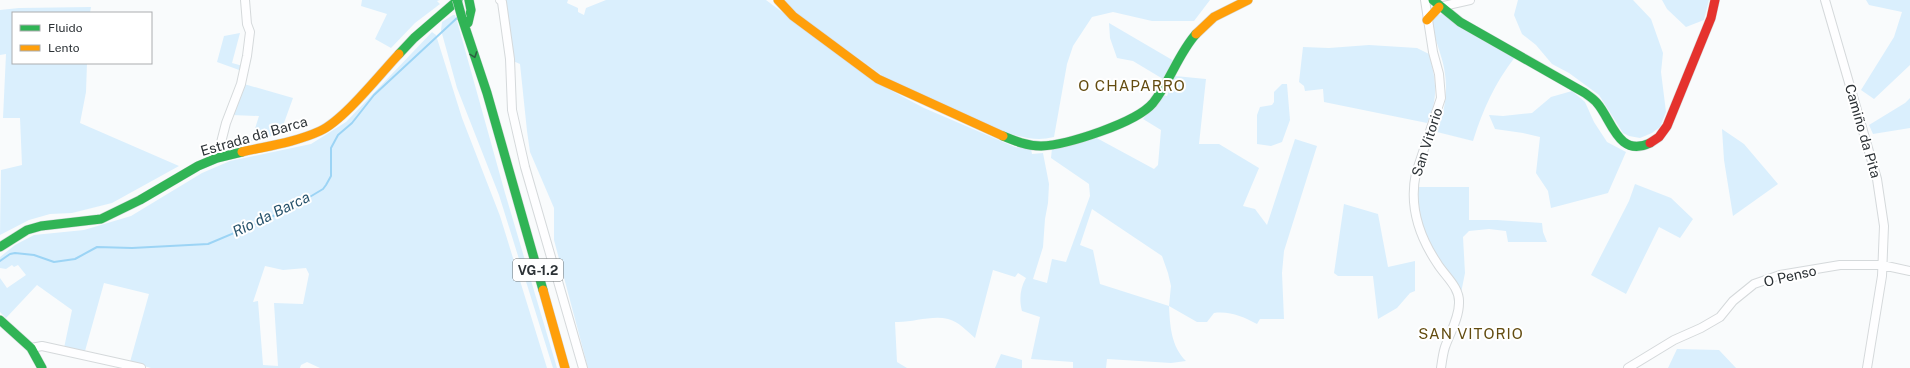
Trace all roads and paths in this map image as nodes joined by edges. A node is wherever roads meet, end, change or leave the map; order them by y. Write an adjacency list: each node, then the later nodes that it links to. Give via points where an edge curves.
1 (245, 0): 15 (street, via 250,32 247,56 241,84 226,122)
2 (457, 0): 13 (main road, bridge); 15 (main road, Estrada da Barca, via 414,38 352,106 328,126 298,139)
3 (469, 0): 13 (main road, via 471,10)
4 (500, 0): 26 (street, via 510,59 515,124)
5 (778, 0): 6 (main road, via 793,16 878,79 1015,141 1037,146 1067,140 1139,115 1155,100 1200,30 1211,20)
6 (1248, 0)
7 (1424, 0): 14 (street, San Vitorio)
8 (1432, 0): 12 (main road)
9 (1470, 0): 12 (street)
10 (1715, 0): 12 (main road, via 1667,126 1651,144 1638,146 1623,142 1596,102 1570,83 1452,18)
11 (1825, 0): 17 (street, Camiño da Pita, via 1877,179 1884,226)
12 (1440, 7): 14 (main road, via 1430,14)
13 (465, 20): 25 (main road, VG-1.2, one-way to 25)
14 (1427, 20): 27 (street, San Vitorio, via 1439,74 1441,98 1416,173 1413,197 1420,228 1436,262 1454,285 1459,302 1444,349)
15 (217, 158): 16 (main road, Estrada da Barca, via 101,219 41,226 27,230)
16 (0, 247)
17 (1882, 265): 18 (street, O Penso); 28 (street, O Penso, via 1840,265 1780,275 1754,284 1733,301 1720,317 1674,340); 29 (street, Camiño da Pita)
18 (1910, 271)
19 (0, 320): 21 (main road)
20 (0, 327): 21 (main road)
21 (18, 335): 22 (main road)
22 (31, 348): 23 (main road); 24 (street, via 42,346)
23 (40, 367)
24 (141, 368)
25 (565, 368)
26 (583, 368)
27 (1441, 368)
28 (1628, 368)
29 (1867, 368)

